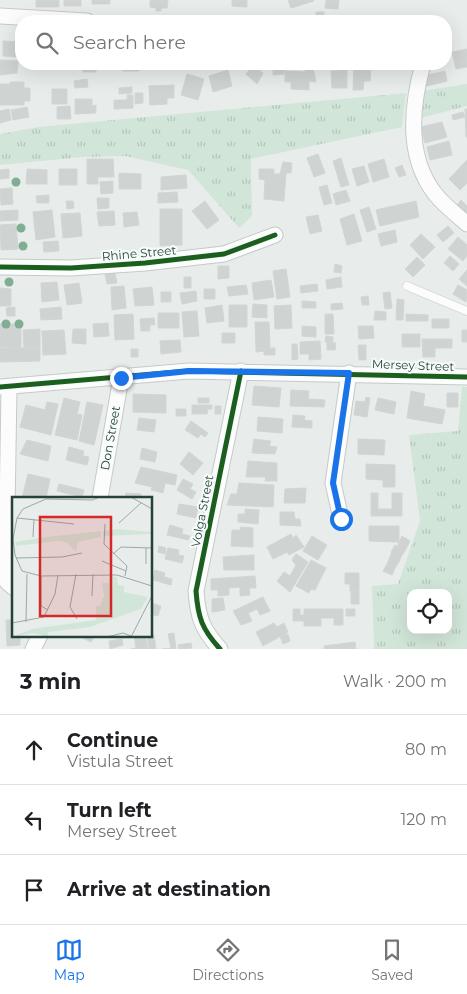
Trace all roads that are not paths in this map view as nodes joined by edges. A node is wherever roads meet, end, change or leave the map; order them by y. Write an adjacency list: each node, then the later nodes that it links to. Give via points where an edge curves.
1 (0, 16): 2 (street)
2 (15, 17)
3 (422, 70): 4 (street, via 412,120 419,164 437,196)
4 (467, 224)
5 (275, 235): 6 (street, Rhine Street, via 224,254 70,268)
6 (0, 267)
7 (407, 286): 8 (lane)
8 (467, 311)
9 (241, 371): 10 (street, Mersey Street); 12 (street, Mersey Street, via 189,371); 19 (street, Volga Street, via 196,591 198,614 206,633)
10 (349, 373): 11 (street, Mersey Street); 15 (street, via 333,483)
11 (467, 377)
12 (121, 378): 13 (street, Mersey Street); 14 (street, Don Street)
13 (4, 387): 16 (street, via 6,576)
14 (100, 497)
15 (341, 519)
16 (12, 586)
17 (40, 636): 18 (street)
18 (33, 649)
19 (220, 649)

